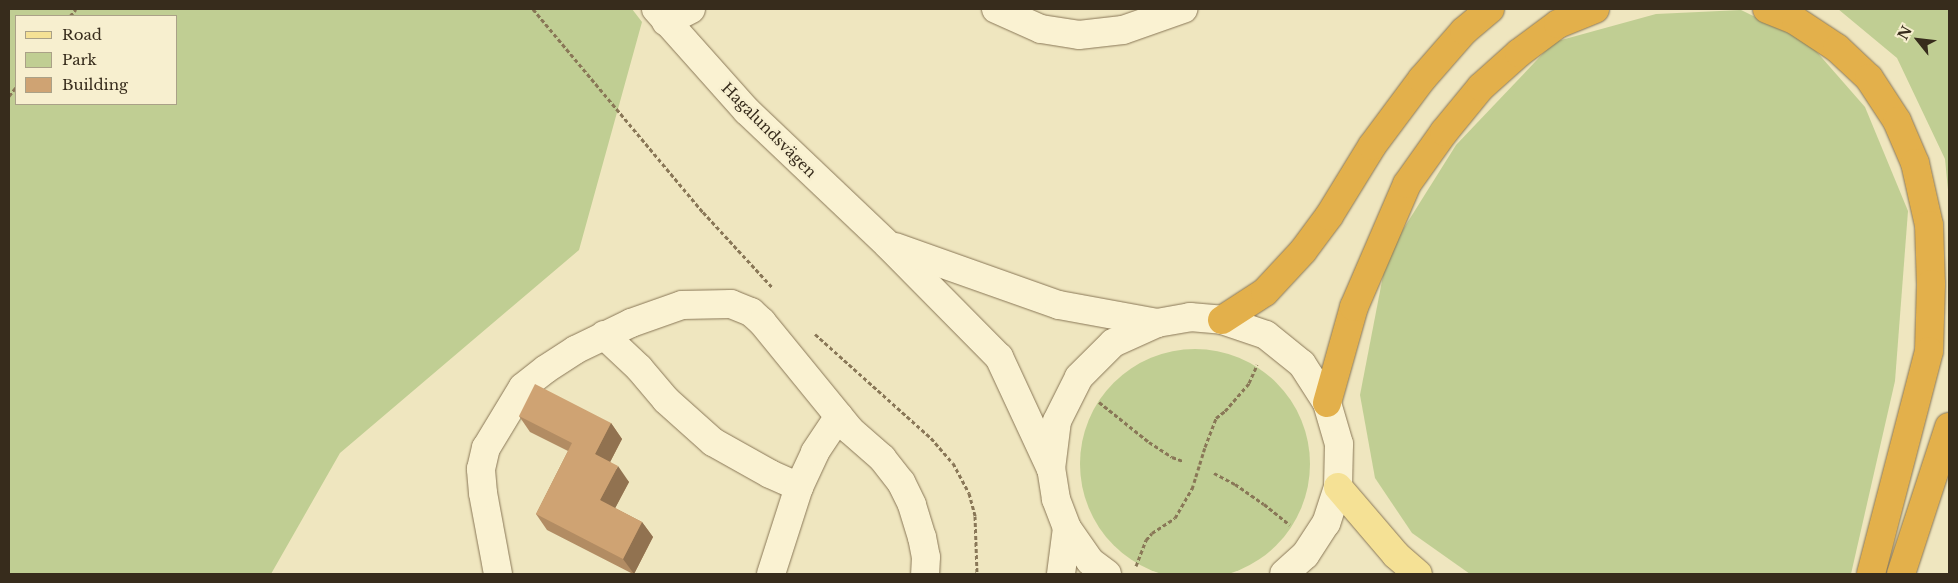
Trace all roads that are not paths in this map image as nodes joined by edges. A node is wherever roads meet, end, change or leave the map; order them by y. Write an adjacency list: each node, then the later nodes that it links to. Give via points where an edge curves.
1 (691, 9): 7 (street)
2 (996, 9): 3 (street, via 1041,29 1079,35 1123,30)
3 (1183, 9)
4 (1490, 9): 9 (highway, via 1464,31 1422,79 1372,146 1330,216 1303,251 1265,292)
5 (1595, 9): 12 (highway, via 1558,24 1481,87 1407,184 1354,307)
6 (1766, 9): 26 (highway, via 1796,21 1837,48 1869,78 1897,121 1915,163 1929,225 1929,352)
7 (661, 15): 8 (street, Hagalundsvägen, via 747,112)
8 (888, 245): 10 (street, Hagalundsvägen, via 1060,305); 15 (street, Hagalundsvägen, via 999,357)
9 (1222, 320): 10 (street, via 1190,318); 12 (street, via 1266,335 1302,364)
10 (1157, 323): 15 (street, via 1113,343 1079,377 1057,421)
11 (604, 335): 13 (street, via 682,305 731,304 743,307 762,322); 16 (street, via 639,368 666,400 712,442); 19 (street, via 546,369 523,387 486,448 481,469 483,493)
12 (1327, 402): 17 (street, via 1339,444)
13 (839, 416): 16 (street, via 815,452); 21 (street, via 882,458 901,482 922,537)
14 (1949, 427): 27 (highway)
15 (1051, 469): 18 (street, via 1056,499)
16 (799, 487): 20 (street)
17 (1338, 487): 24 (street, via 1326,524 1305,555); 25 (main road, via 1396,555)
18 (1067, 528): 22 (street); 23 (street, via 1090,561)
19 (498, 574)
20 (771, 574)
21 (925, 574)
22 (1061, 574)
23 (1107, 574)
24 (1284, 574)
25 (1418, 574)
26 (1871, 574)
27 (1901, 574)

